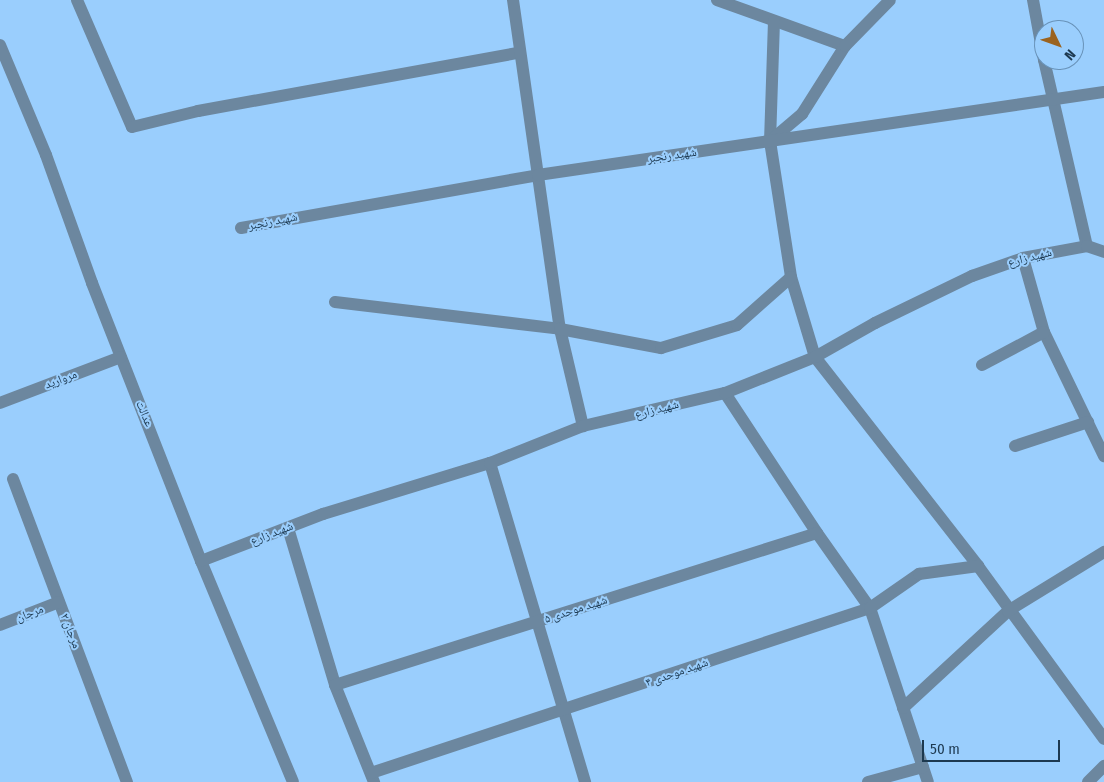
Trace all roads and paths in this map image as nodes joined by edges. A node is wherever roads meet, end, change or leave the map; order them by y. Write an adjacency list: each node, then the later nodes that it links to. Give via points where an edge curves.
1 (77, 0): 10 (street, via 132,127 198,111)
2 (513, 0): 10 (street)
3 (717, 0): 7 (street)
4 (890, 0): 9 (street)
5 (1033, 0): 6 (street)
6 (1037, 20)
7 (774, 21): 9 (street); 14 (street)
8 (0, 45): 24 (street, عدالت, via 46,155)
9 (845, 46): 14 (street, via 802,114)
10 (518, 53): 15 (street)
11 (1046, 70): 13 (street)
12 (1104, 92): 13 (street, شهید رنجبر)
13 (1051, 100): 14 (street, شهید رنجبر); 17 (street)
14 (770, 141): 15 (street, شهید رنجبر); 20 (street)
15 (538, 175): 16 (street, شهید رنجبر); 22 (street)
16 (241, 228)
17 (1087, 246): 18 (street); 19 (street, شهید زارع)
18 (1104, 252)
19 (1023, 258): 23 (street); 25 (street, شهید زارع, via 972,276 876,323)
20 (791, 277): 22 (street, via 736,325 662,348); 25 (street)
21 (335, 302): 22 (street)
22 (560, 328): 30 (street)
23 (1044, 332): 26 (street); 29 (street)
24 (121, 357): 28 (street, مروارید); 38 (street, عدالت)
25 (815, 358): 27 (street, شهید زارع); 39 (street)
26 (982, 365)
27 (725, 393): 30 (street, شهید زارع); 36 (street)
28 (0, 403)
29 (1088, 422): 31 (street); 32 (street)
30 (583, 426): 33 (street, شهید زارع)
31 (1015, 446)
32 (1104, 456)
33 (490, 463): 35 (street, شهید زارع, via 323,514); 43 (street)
34 (14, 480): 40 (street, مرجان ۲)
35 (288, 528): 38 (street, شهید زارع); 45 (street)
36 (817, 534): 41 (street); 43 (street, شهید موحدی ۵)
37 (1104, 552): 42 (street)
38 (201, 560): 53 (street, عدالت)
39 (978, 566): 41 (street, شهید موحدی ۴, via 919,574); 42 (street)
40 (59, 602): 44 (street, مرجان); 52 (street, مرجان ۲)
41 (870, 608): 46 (street); 47 (street, شهید موحدی ۴)
42 (1008, 611): 46 (street); 48 (street)
43 (540, 622): 45 (street, شهید موحدی ۵); 47 (street)
44 (0, 625)
45 (335, 684): 51 (street)
46 (903, 708): 50 (street)
47 (563, 712): 51 (street, شهید موحدی ۴); 54 (street)
48 (1104, 739)
49 (1104, 766): 57 (street)
50 (923, 767): 55 (street); 56 (street)
51 (372, 778)
52 (127, 782)
53 (293, 782)
54 (585, 782)
55 (868, 782)
56 (928, 782)
57 (1088, 782)

